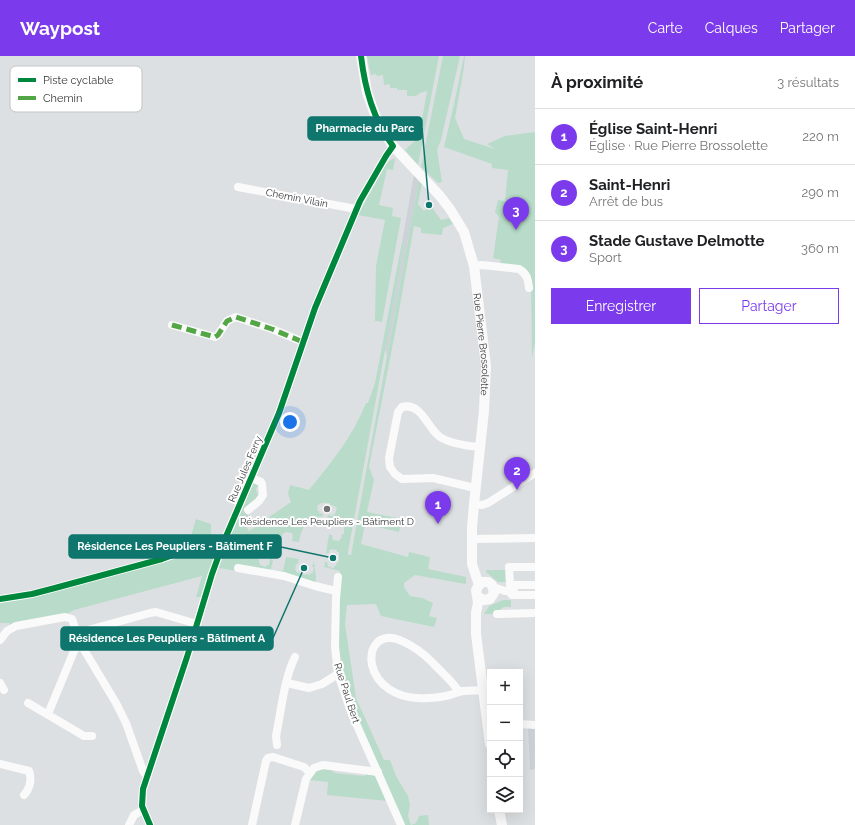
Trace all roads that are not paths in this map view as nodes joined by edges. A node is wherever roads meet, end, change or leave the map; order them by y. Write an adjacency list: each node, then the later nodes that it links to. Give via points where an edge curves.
1 (361, 56): 2 (main road, Rue Pierre Brossolette, via 365,85 374,112 381,128)
2 (394, 146): 4 (street, Rue Jules Ferry); 5 (main road, Rue Pierre Brossolette, via 450,209 464,232)
3 (238, 187): 4 (street, Chemin Vilain)
4 (356, 210): 8 (street, Rue Jules Ferry)
5 (474, 266): 6 (street, via 519,269 528,278); 9 (main road, Rue Pierre Brossolette, via 486,366)
6 (529, 288)
7 (172, 325): 8 (street, via 214,337 226,321 236,318)
8 (303, 342): 11 (street, Rue Jules Ferry, via 279,413)
9 (480, 447): 12 (main road, Rue Pierre Brossolette); 12 (street, via 442,438 420,412 410,406 402,407 398,412 389,458 390,467 395,474 402,479 433,478)
10 (535, 473): 13 (street, via 488,503)
11 (252, 478): 14 (street, via 261,482 263,495); 28 (street, Rue Jules Ferry, via 215,564)
12 (475, 488): 13 (main road, Rue Pierre Brossolette)
13 (474, 504): 16 (main road, Rue Pierre Brossolette)
14 (248, 510)
15 (535, 538): 16 (street)
16 (472, 539): 24 (main road, Rue Pierre Brossolette, via 472,564)
17 (535, 567): 21 (street, via 509,567)
18 (238, 568): 23 (street, via 284,576)
19 (338, 577): 23 (street, Rue Paul Bert)
20 (535, 585): 21 (street)
21 (508, 589): 22 (street); 24 (street); 25 (street, via 512,595)
22 (535, 590)
23 (336, 591): 33 (street, Rue Paul Bert, via 335,646)
24 (486, 591): 35 (main road, via 476,613)
25 (535, 595)
26 (535, 613): 27 (street)
27 (497, 614)
28 (197, 624): 29 (street, via 156,612); 47 (street, Rue Jules Ferry)
29 (77, 634): 30 (street, via 72,619 65,617 16,626 7,631); 31 (street)
30 (0, 640)
31 (80, 643): 38 (street, via 74,651); 47 (street, via 119,708)
32 (295, 658): 34 (street)
33 (338, 674): 34 (street, via 322,684 309,688); 46 (street, Rue Paul Bert, via 351,712)
34 (287, 683): 43 (street, via 276,736)
35 (483, 690): 36 (street); 39 (main road)
36 (459, 692): 36 (street, via 430,660 408,643 389,638 380,640 374,646 371,659 375,673 383,685 392,692 417,698 436,698)
37 (28, 703): 38 (street)
38 (48, 714): 42 (street, via 84,736)
39 (487, 714)
40 (523, 724): 41 (street)
41 (535, 725)
42 (92, 736)
43 (277, 745)
44 (0, 764): 48 (street, via 29,771 31,776 28,790)
45 (310, 772): 46 (street, via 323,765); 53 (street, via 304,767 273,757 268,758); 54 (street)
46 (378, 772): 55 (street, Rue Paul Bert)
47 (147, 776): 49 (street, Rue Jules Ferry, via 142,792)
48 (24, 795)
49 (143, 810): 51 (street, via 135,814); 52 (street)
50 (500, 813): 56 (main road)
51 (129, 825)
52 (150, 825)
53 (252, 825)
54 (295, 825)
55 (401, 825)
56 (502, 825)

